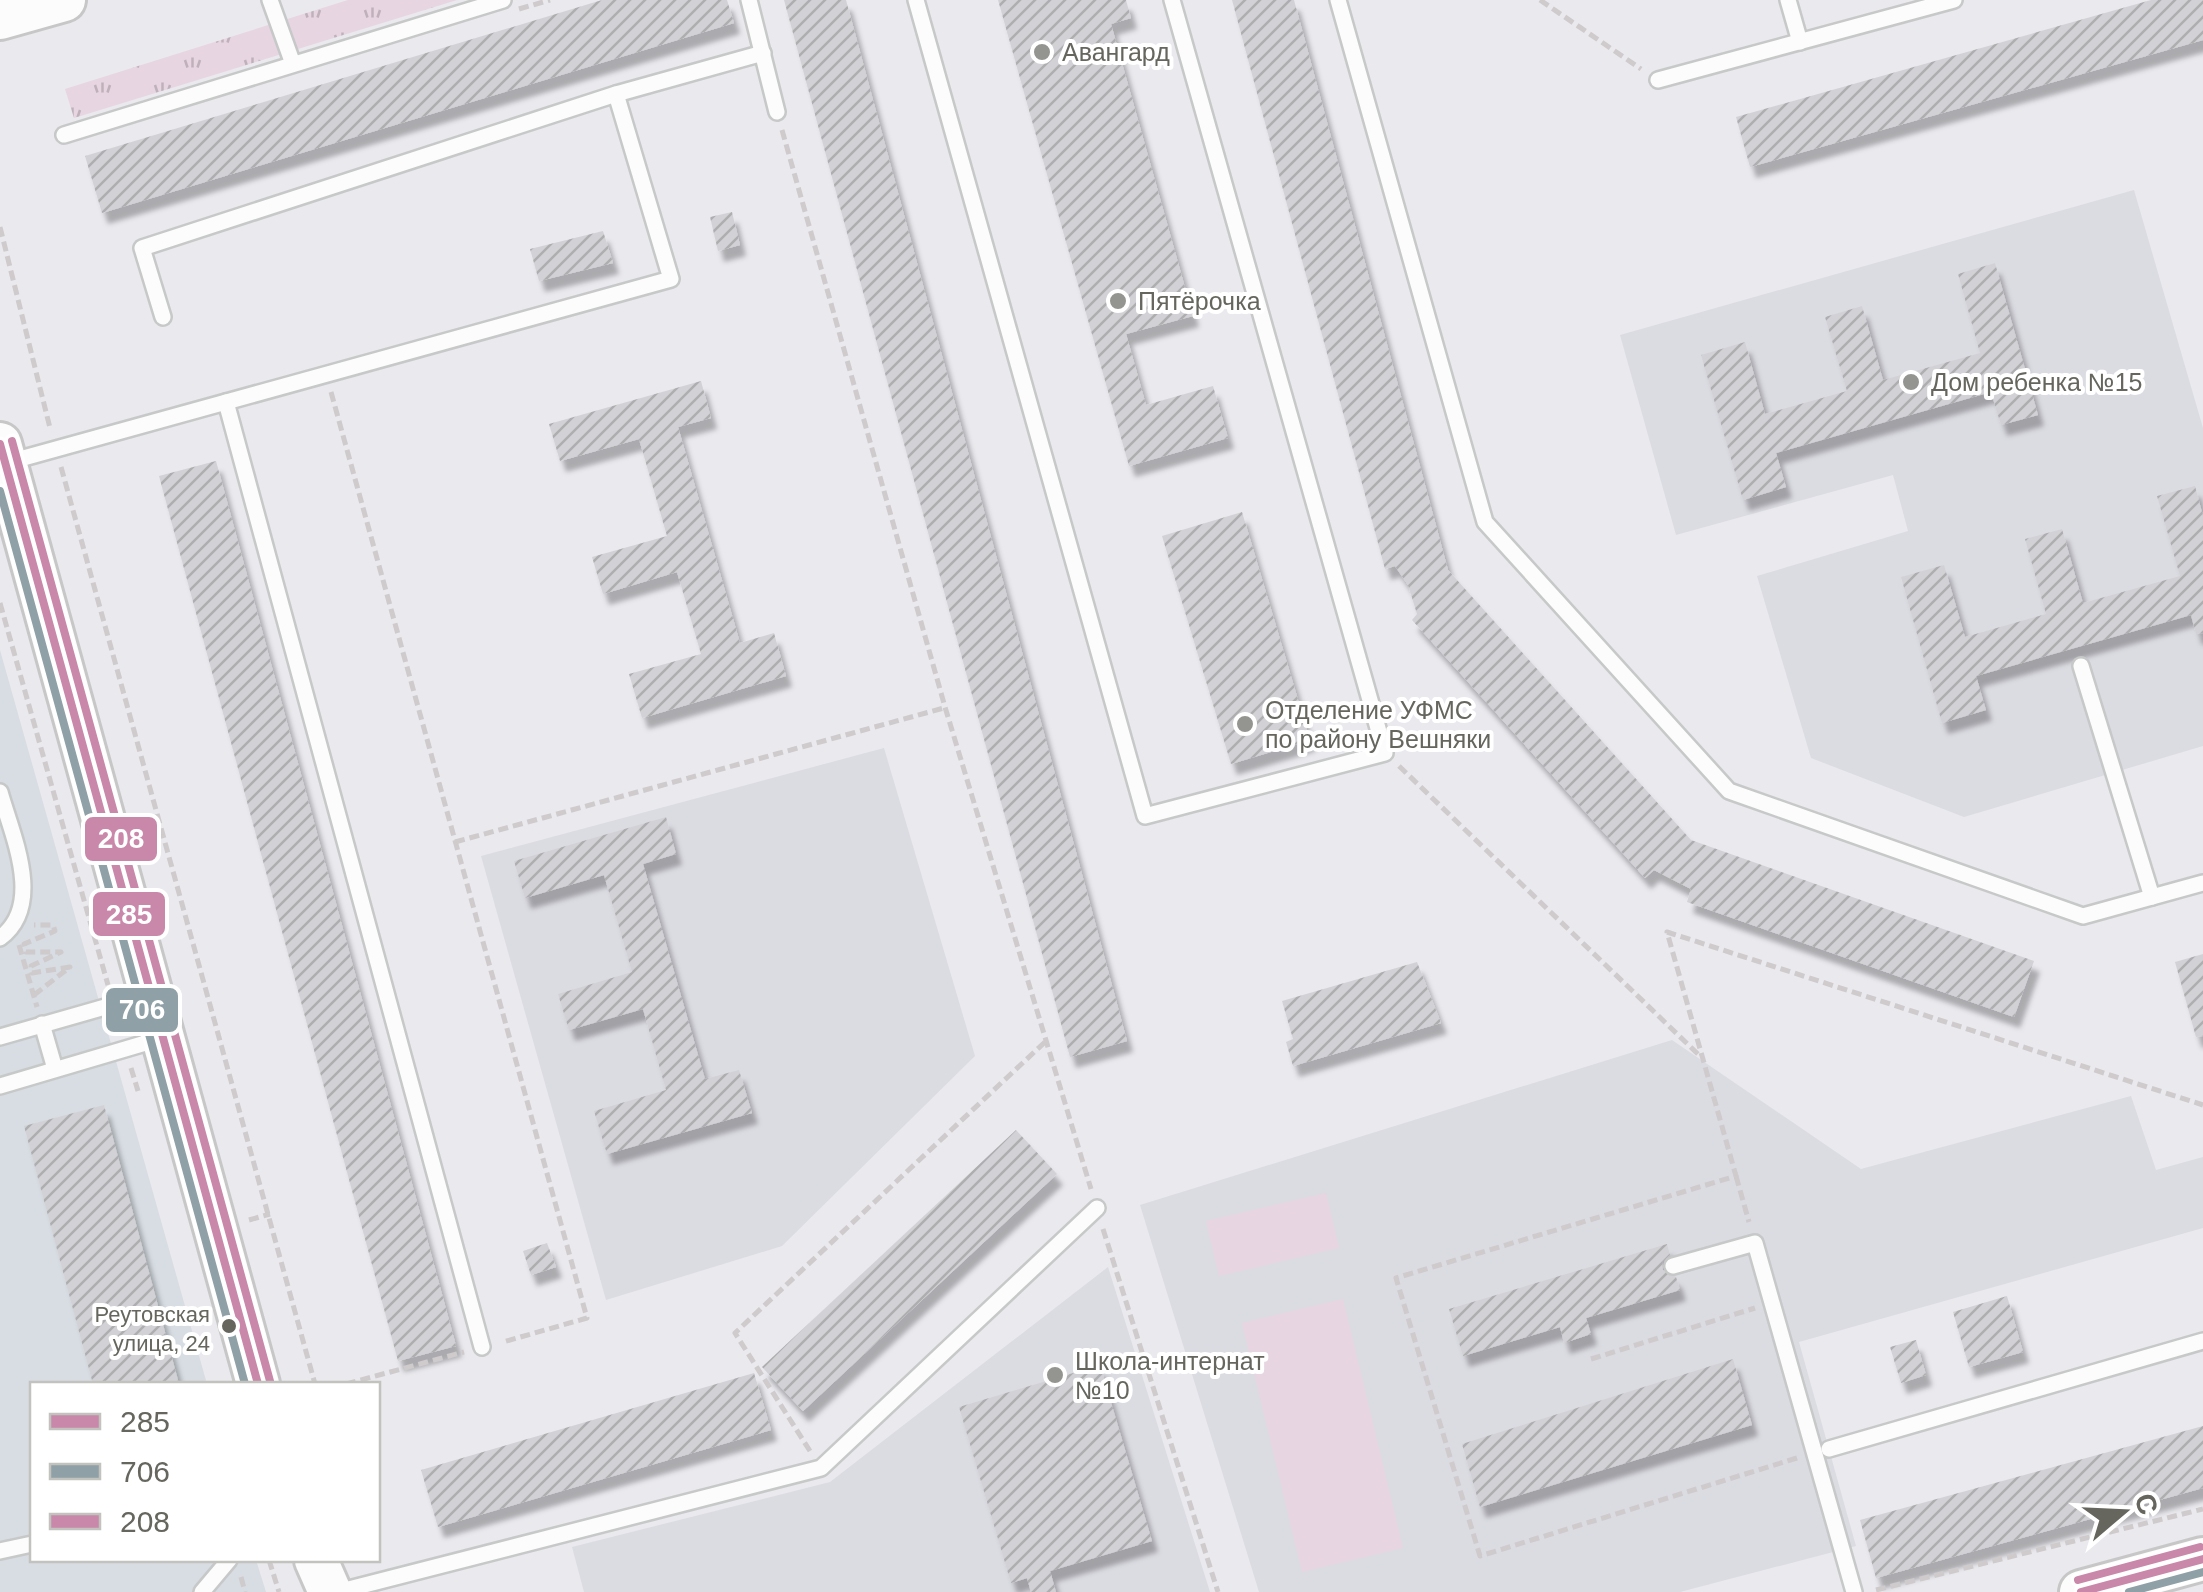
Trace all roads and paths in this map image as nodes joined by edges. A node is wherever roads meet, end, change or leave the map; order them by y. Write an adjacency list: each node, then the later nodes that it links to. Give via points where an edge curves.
1 (64, 0): 11 (street)
2 (270, 0): 14 (lane)
3 (503, 0): 14 (lane)
4 (750, 0): 13 (lane)
5 (916, 0): 27 (lane, via 1145,816)
6 (1172, 0): 27 (lane)
7 (1338, 0): 31 (lane, via 1485,522 1536,579 1729,791 2084,916)
8 (1540, 0): 15 (path)
9 (1788, 0): 12 (lane)
10 (1954, 0): 12 (lane)
11 (0, 18)
12 (1800, 42): 15 (lane)
13 (763, 53): 16 (lane); 17 (lane)
14 (293, 64): 18 (lane)
15 (1658, 80)
16 (616, 94): 20 (lane, via 142,248); 21 (lane, via 670,279)
17 (777, 112): 26 (path)
18 (64, 134)
19 (0, 227): 23 (path)
20 (163, 316)
21 (326, 374): 22 (lane); 29 (path)
22 (226, 402): 23 (lane); 50 (lane)
23 (56, 449): 24 (lane); 53 (path)
24 (2, 453): 34 (street)
25 (2081, 666): 31 (lane)
26 (945, 708): 29 (path); 39 (path)
27 (1385, 752): 40 (path)
28 (0, 792): 32 (lane, via 25,884)
29 (455, 842): 50 (path, via 587,1318)
30 (2203, 883): 31 (lane)
31 (2152, 897)
32 (14, 926): 33 (lane); 35 (path); 35 (path, via 54,925 55,931 24,944 26,952 60,952 31,966 32,973 70,968)
33 (0, 938)
34 (150, 994): 36 (lane); 38 (street)
35 (34, 995): 36 (path)
36 (42, 1024): 37 (lane); 41 (lane)
37 (0, 1036)
38 (162, 1037): 41 (lane); 52 (street)
39 (1046, 1040): 45 (path); 56 (path, via 735,1332)
40 (1703, 1059): 43 (path, via 1667,932); 44 (path)
41 (56, 1070): 42 (lane)
42 (0, 1086)
43 (2203, 1105)
44 (1736, 1176): 46 (path); 55 (path, via 1396,1278 1480,1556)
45 (1097, 1208): 56 (lane); 67 (path)
46 (1755, 1242): 47 (lane); 48 (lane)
47 (1674, 1266)
48 (1772, 1303): 51 (path); 55 (lane)
49 (2203, 1340): 55 (lane)
50 (482, 1348): 54 (path)
51 (1591, 1359)
52 (257, 1382)
53 (315, 1382)
54 (354, 1382)
55 (1821, 1450): 68 (lane)
56 (821, 1468): 66 (lane)
57 (2203, 1508): 69 (path)
58 (30, 1544): 59 (lane)
59 (0, 1551)
60 (2203, 1559): 70 (street)
61 (226, 1562): 64 (lane)
62 (270, 1562): 65 (path)
63 (317, 1562): 66 (street)
64 (202, 1592)
65 (278, 1592)
66 (334, 1592)
67 (1218, 1592)
68 (1854, 1592)
69 (1869, 1592)
70 (2081, 1592)

